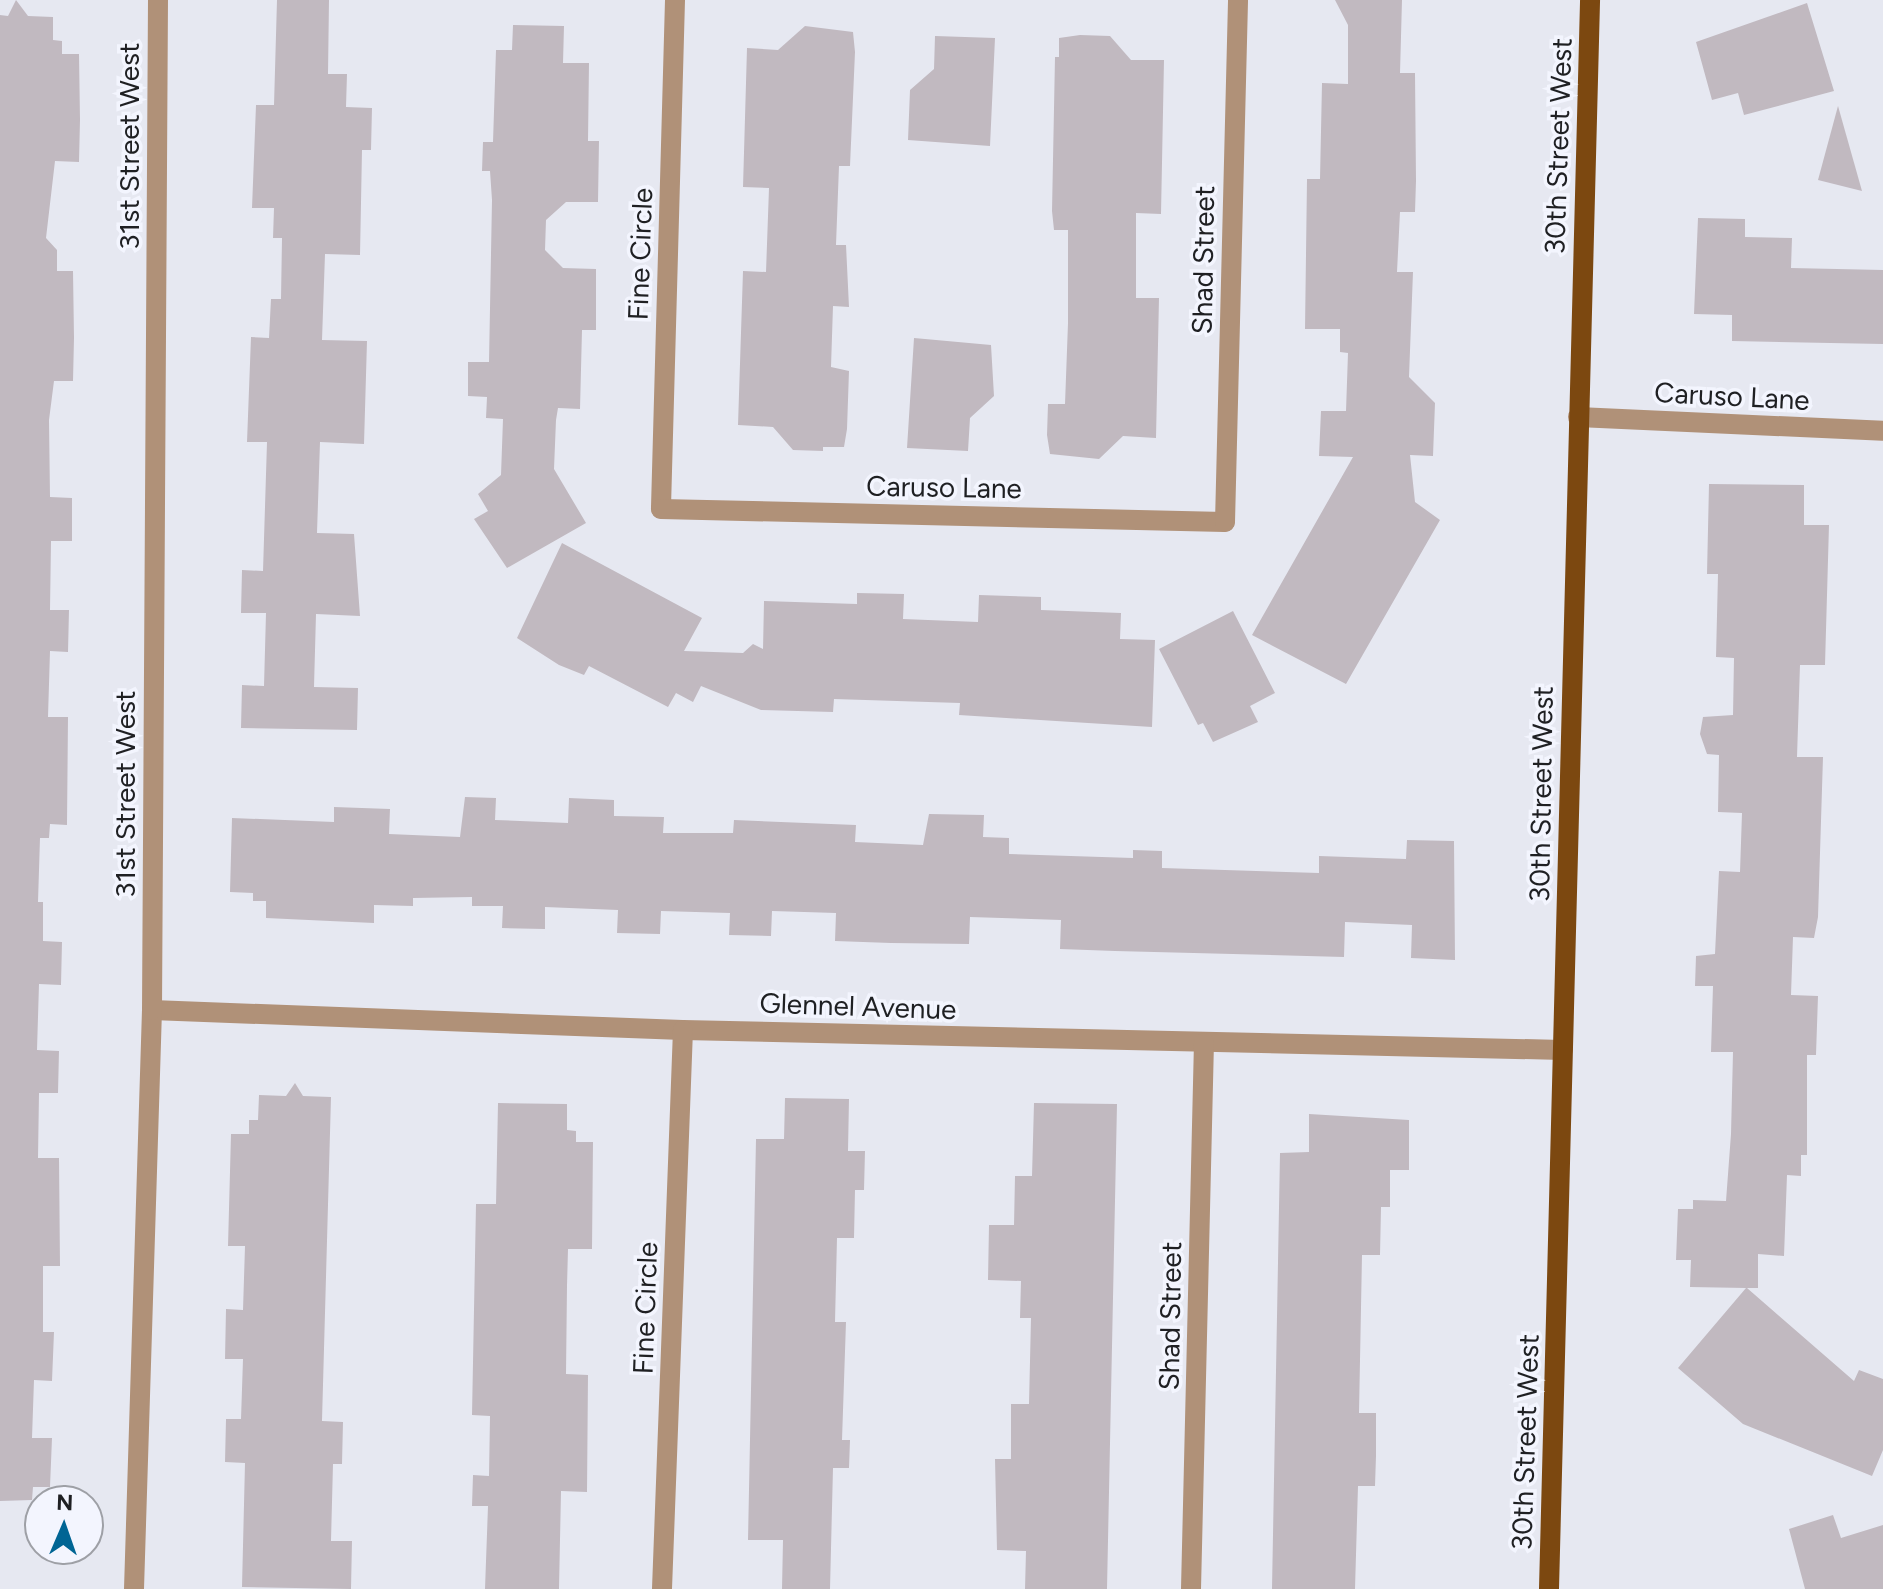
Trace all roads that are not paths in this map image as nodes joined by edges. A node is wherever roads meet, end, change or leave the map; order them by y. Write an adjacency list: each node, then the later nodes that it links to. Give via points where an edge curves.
1 (158, 0): 9 (street, 31st Street West)
2 (675, 0): 7 (street, Fine Circle)
3 (1238, 0): 8 (street, Shad Street)
4 (1590, 0): 5 (main road, 30th Street West)
5 (1578, 417): 6 (street, Caruso Lane); 12 (main road, 30th Street West)
6 (1883, 431)
7 (661, 509): 8 (street, Caruso Lane)
8 (1225, 522)
9 (152, 1010): 10 (street, Glennel Avenue); 13 (street, 31st Street West)
10 (683, 1030): 11 (street, Glennel Avenue); 14 (street, Fine Circle)
11 (1204, 1043): 12 (street, Glennel Avenue); 15 (street, Shad Street)
12 (1563, 1050): 16 (main road, 30th Street West)
13 (134, 1589)
14 (662, 1589)
15 (1191, 1589)
16 (1549, 1589)

